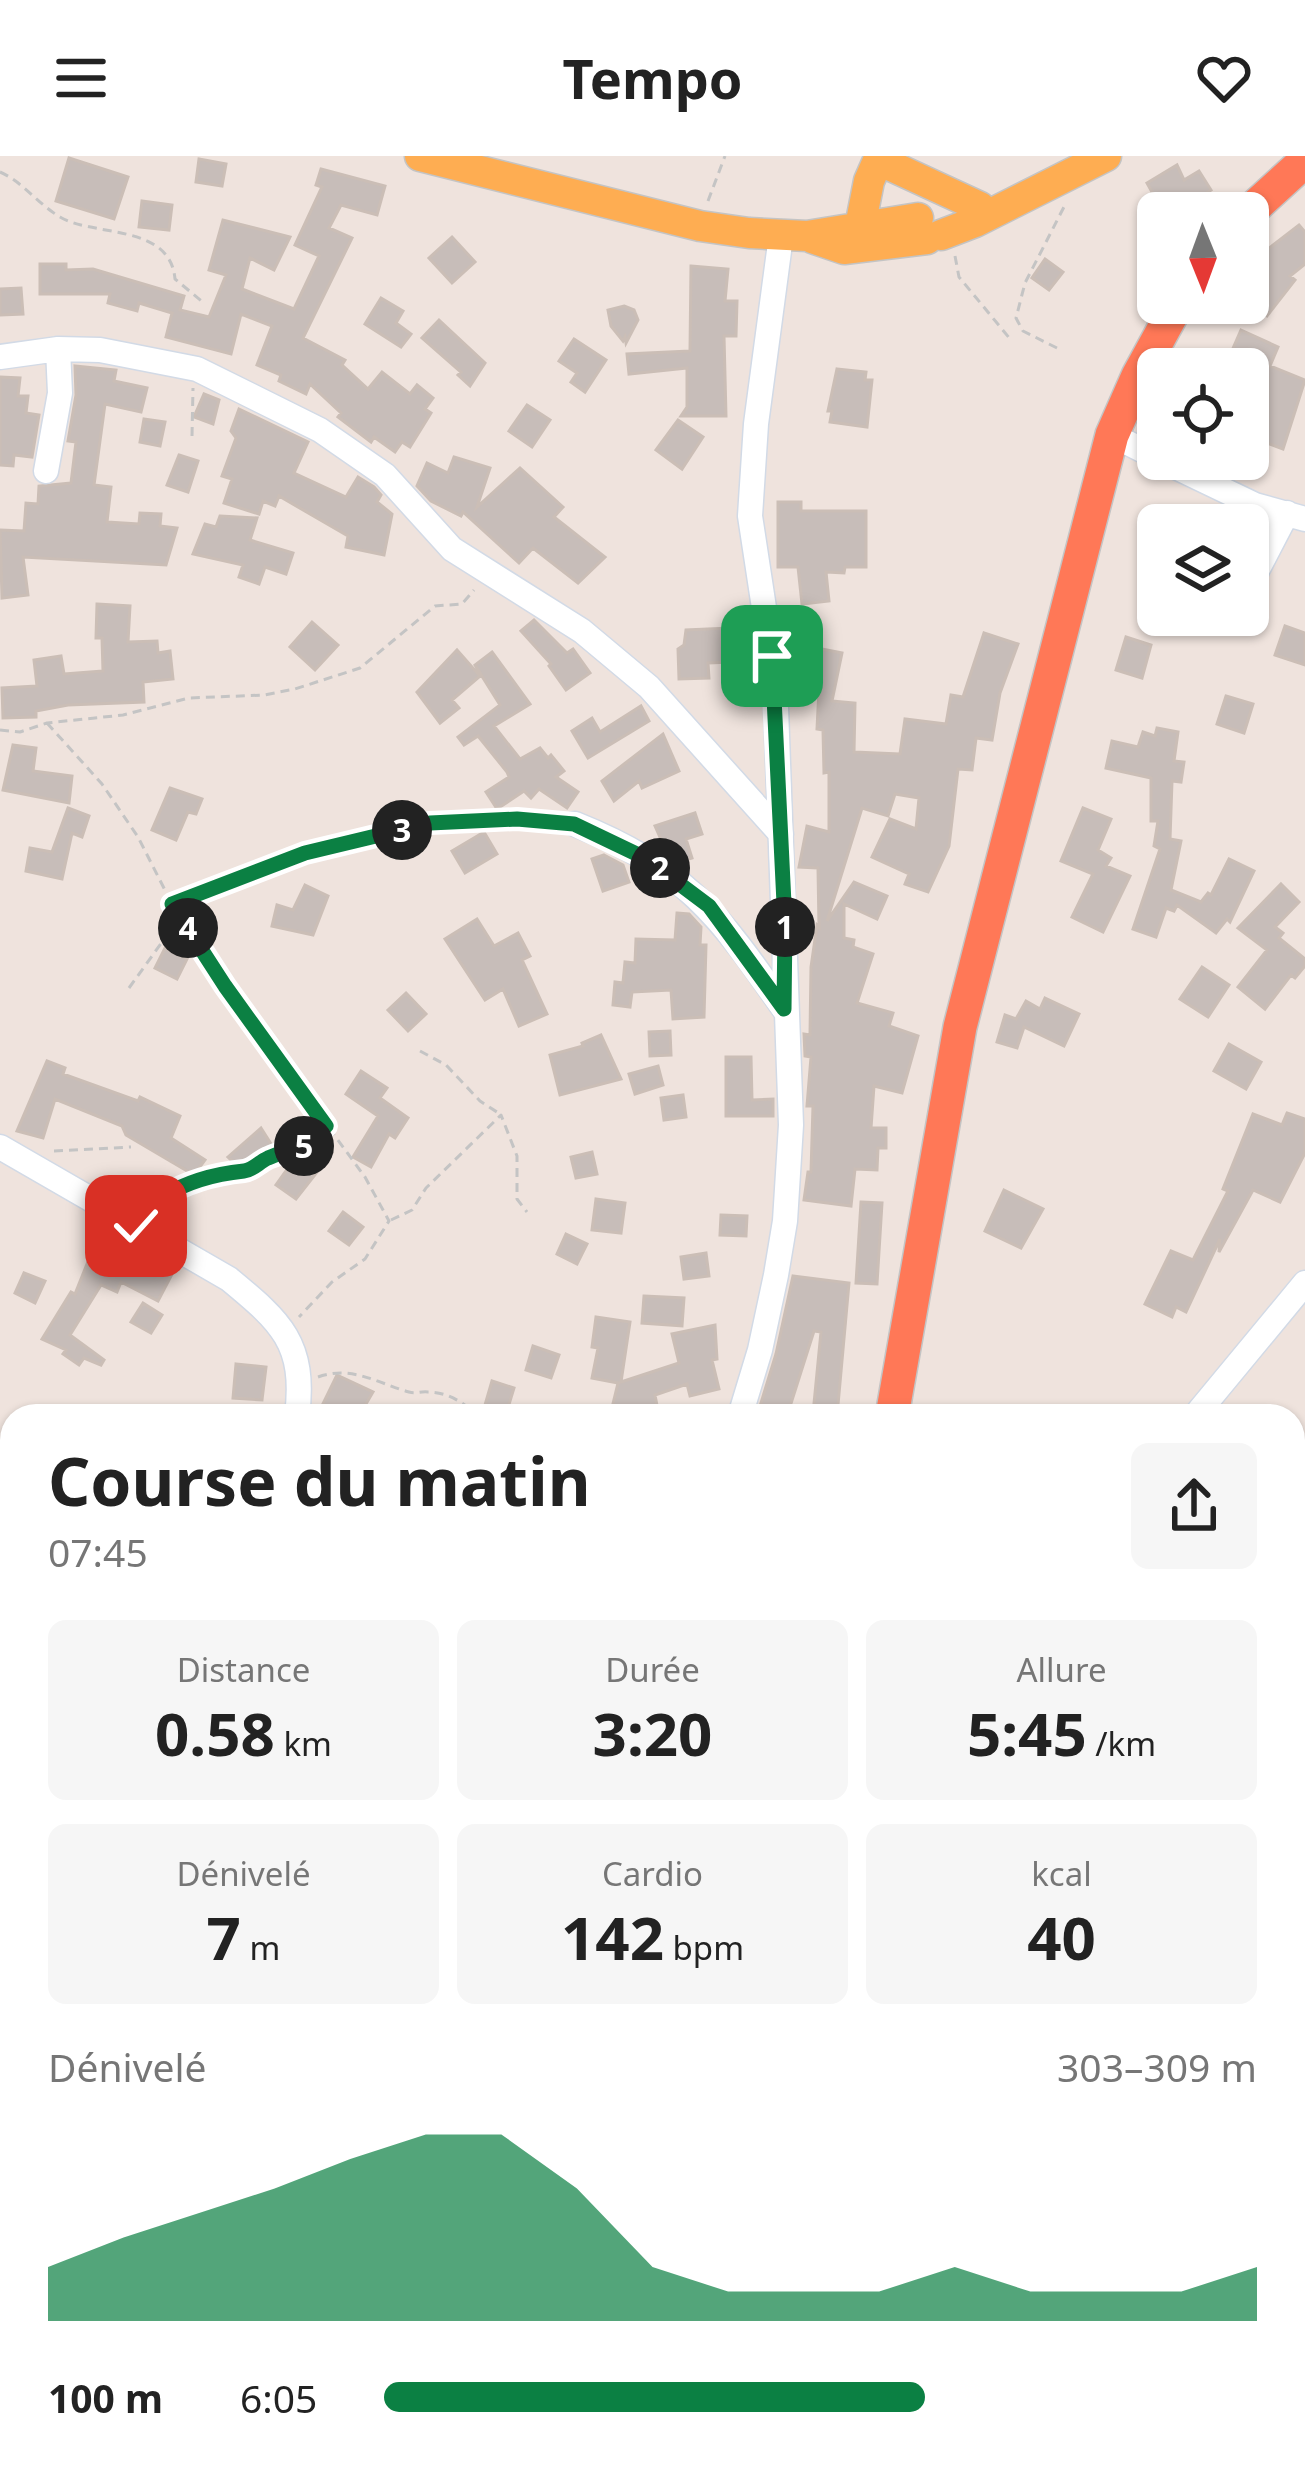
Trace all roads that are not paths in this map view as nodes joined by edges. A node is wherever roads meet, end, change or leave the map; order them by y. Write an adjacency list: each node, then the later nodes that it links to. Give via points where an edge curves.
1 (420, 156): 5 (main road)
2 (1106, 156): 7 (main road)
3 (1305, 161): 6 (highway)
4 (882, 165): 8 (main road); 10 (main road); 11 (main road)
5 (507, 166): 10 (main road, via 700,226)
6 (1269, 194)
7 (1012, 202): 8 (main road); 9 (main road)
8 (980, 208): 9 (main road)
9 (934, 227): 11 (main road)
10 (803, 235): 11 (main road); 22 (street, via 749,495 772,656)
11 (868, 236)
12 (1166, 324): 15 (highway)
13 (58, 349): 14 (street); 17 (street); 22 (street, via 197,369 354,452 452,549 582,631 649,687)
14 (0, 356)
15 (1112, 436): 16 (street); 28 (highway, via 959,1027)
16 (1137, 448)
17 (46, 472)
18 (1203, 480): 19 (street)
19 (1296, 516): 20 (street)
20 (1269, 556)
21 (574, 824): 23 (street, via 645,858 709,906)
22 (781, 834): 23 (street)
23 (784, 1009): 27 (street, via 791,1125 785,1221)
24 (0, 1147): 26 (street, via 229,1279 285,1331)
25 (1305, 1283): 29 (street)
26 (297, 1404)
27 (744, 1404)
28 (894, 1404)
29 (1205, 1404)

